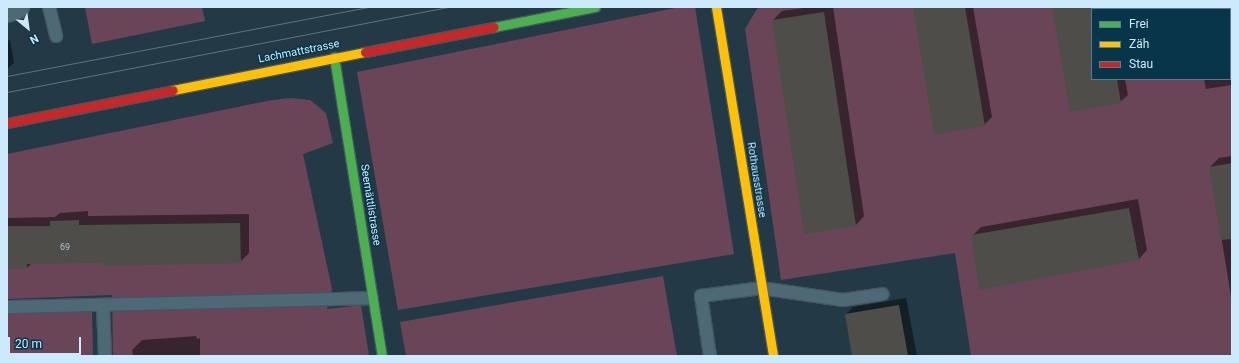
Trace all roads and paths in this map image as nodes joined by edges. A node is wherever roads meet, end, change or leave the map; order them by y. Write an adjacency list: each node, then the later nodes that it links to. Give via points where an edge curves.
1 (18, 7): 5 (street)
2 (49, 7): 6 (lane)
3 (595, 7): 7 (street, Lachmattstrasse)
4 (716, 7): 9 (street, Rothausstrasse)
5 (7, 11)
6 (56, 36)
7 (334, 57): 8 (street, Lachmattstrasse); 11 (street, Seemättlistrasse)
8 (7, 122)
9 (761, 288): 10 (lane, via 843,300); 16 (lane, via 701,296); 17 (street, Rothausstrasse)
10 (883, 294)
11 (372, 298): 12 (lane); 15 (street, Seemättlistrasse)
12 (103, 305): 13 (lane); 14 (lane)
13 (7, 307)
14 (105, 356)
15 (382, 356)
16 (710, 356)
17 (773, 356)

